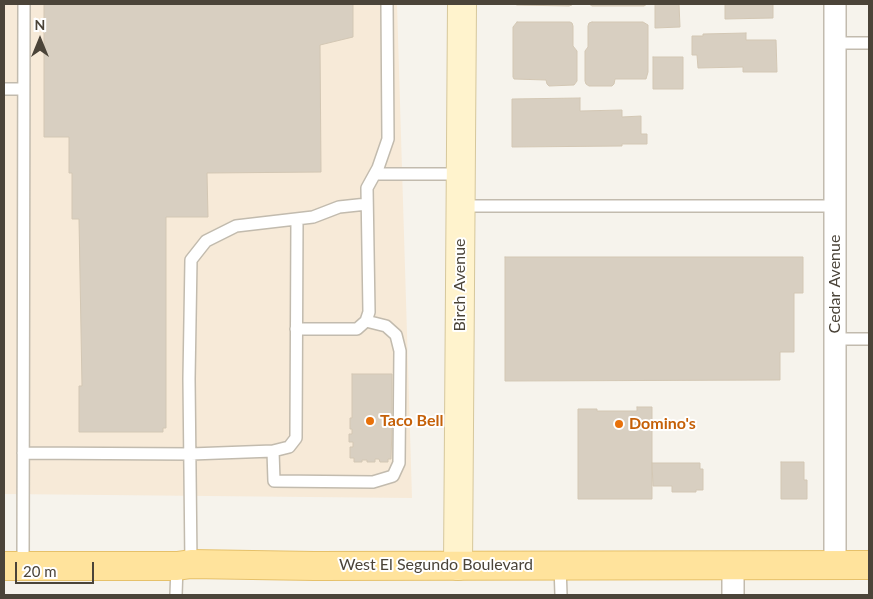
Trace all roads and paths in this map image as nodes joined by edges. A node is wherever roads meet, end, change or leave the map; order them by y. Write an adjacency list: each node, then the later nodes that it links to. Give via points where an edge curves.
1 (24, 4): 8 (lane)
2 (388, 4): 9 (lane, via 388,139)
3 (462, 4): 10 (street, Birch Avenue)
4 (834, 4): 5 (street, Cedar Avenue)
5 (834, 43): 6 (lane); 13 (street, Cedar Avenue)
6 (869, 43)
7 (4, 89): 8 (lane)
8 (23, 89): 20 (lane)
9 (375, 174): 10 (lane); 11 (lane, via 368,188)
10 (460, 174): 12 (street, Birch Avenue)
11 (368, 204): 14 (lane, via 339,207); 15 (lane, via 369,312)
12 (460, 206): 13 (lane); 28 (street, Birch Avenue)
13 (835, 206): 17 (street, Cedar Avenue)
14 (297, 219): 16 (lane); 21 (lane, via 236,226 206,242 191,260)
15 (366, 321): 16 (lane, via 357,329); 19 (lane, via 386,326 396,335 400,350 399,463 393,476 373,482 274,481)
16 (296, 329): 19 (lane, via 296,438 289,447)
17 (835, 339): 18 (lane); 25 (street, Cedar Avenue)
18 (869, 339)
19 (273, 451): 21 (lane)
20 (23, 454): 21 (lane); 27 (lane)
21 (191, 454): 22 (lane)
22 (184, 565): 27 (main road, West El Segundo Boulevard); 28 (main road, West El Segundo Boulevard); 29 (lane)
23 (560, 565): 24 (main road, West El Segundo Boulevard); 28 (main road, West El Segundo Boulevard); 30 (lane)
24 (733, 565): 25 (main road, West El Segundo Boulevard); 31 (street)
25 (835, 565): 26 (main road, West El Segundo Boulevard)
26 (869, 565)
27 (13, 566)
28 (458, 566)
29 (176, 595)
30 (561, 595)
31 (733, 595)

